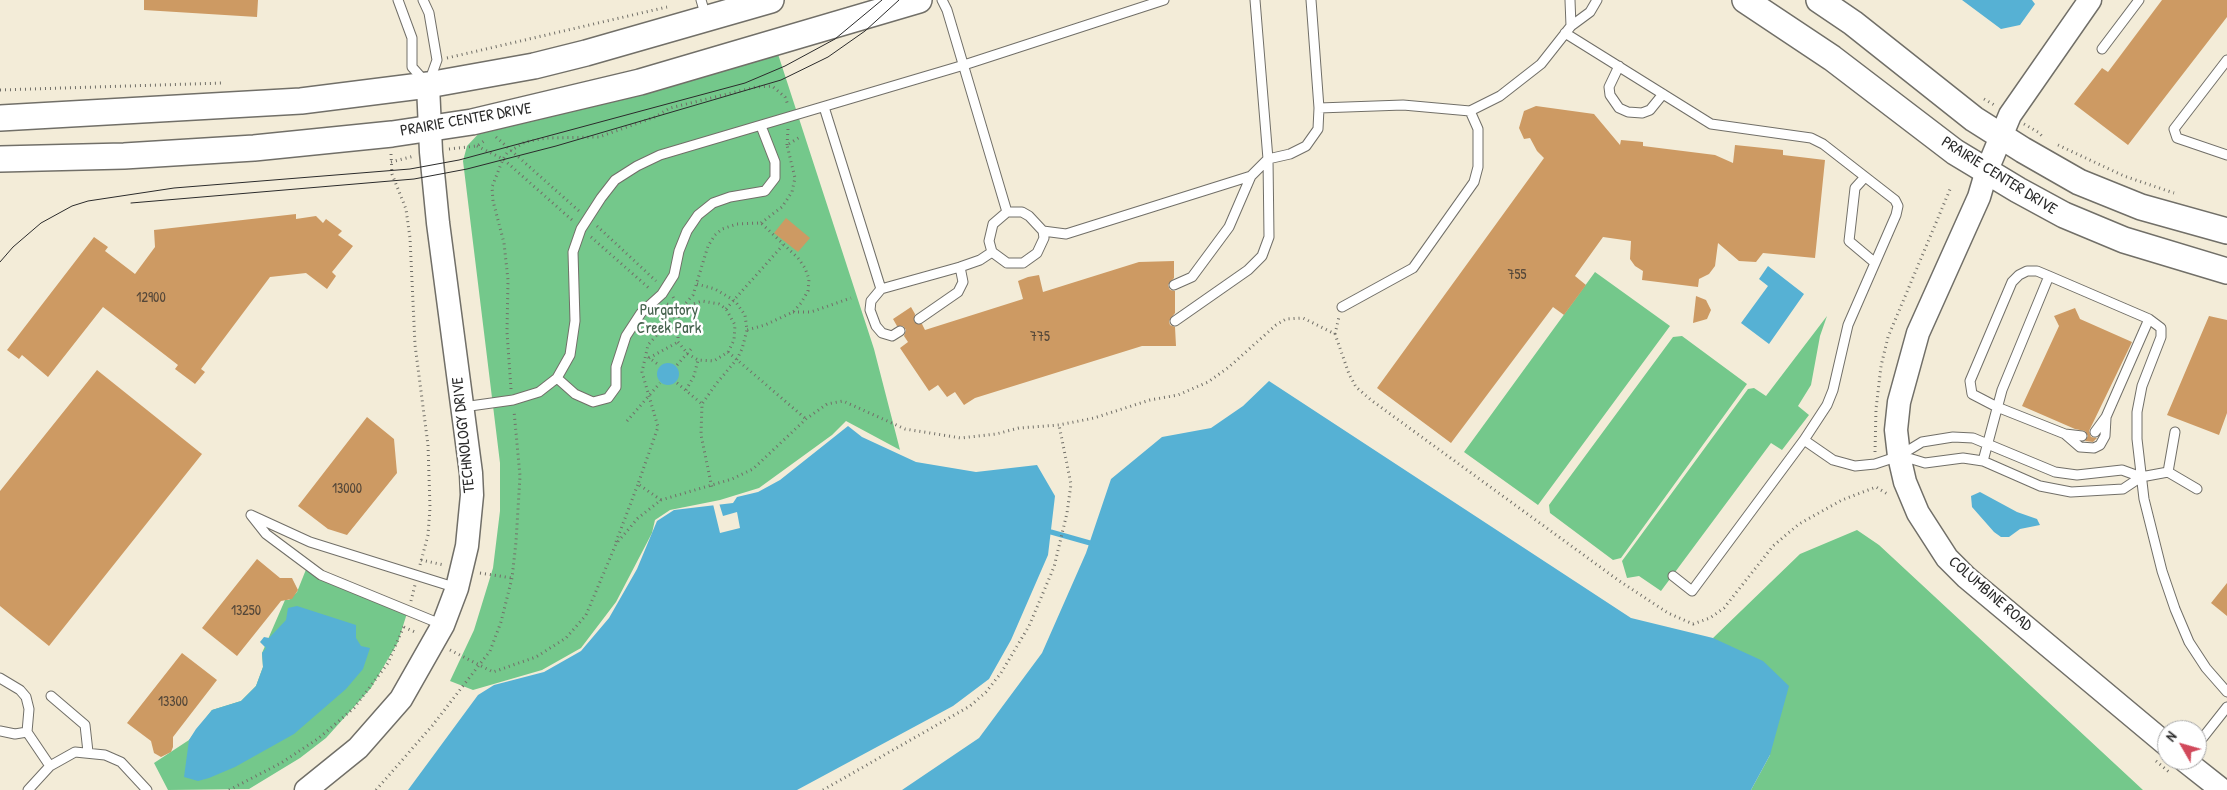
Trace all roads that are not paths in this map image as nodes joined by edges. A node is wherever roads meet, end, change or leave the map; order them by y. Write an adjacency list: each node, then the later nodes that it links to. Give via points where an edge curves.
1 (398, 0): 21 (lane, via 412,38 412,67)
2 (423, 0): 21 (lane, via 429,13 438,60)
3 (771, 0): 15 (main road)
4 (919, 0): 29 (main road, PRAIRIE CENTER DRIVE, via 640,82 472,122)
5 (942, 0): 19 (lane)
6 (1164, 0): 19 (lane)
7 (1255, 0): 31 (lane)
8 (1311, 0): 24 (lane)
9 (1570, 0): 16 (lane)
10 (1597, 0): 16 (lane, via 1590,12)
11 (1745, 0): 33 (main road, PRAIRIE CENTER DRIVE, via 1832,58 1955,152)
12 (1819, 0): 28 (main road, PRAIRIE CENTER DRIVE)
13 (2090, 0): 28 (street, COLUMBINE ROAD)
14 (2139, 0): 17 (lane)
15 (704, 10): 21 (main road, via 543,64)
16 (1568, 29): 20 (lane); 25 (lane, via 1541,64 1500,96)
17 (2102, 49)
18 (2227, 60): 30 (lane, via 2174,129 2177,138)
19 (964, 65): 23 (lane); 36 (lane)
20 (1619, 66): 22 (lane); 22 (lane, via 1609,87 1610,96 1619,108 1642,113 1650,110)
21 (428, 85): 26 (main road, via 292,102); 29 (street, TECHNOLOGY DRIVE)
22 (1663, 94): 35 (lane, via 1711,124 1811,138)
23 (824, 107): 27 (lane); 45 (lane)
24 (1319, 108): 25 (lane, via 1403,105); 31 (lane, via 1318,129 1306,146)
25 (1470, 111): 46 (lane, via 1478,129 1478,167 1474,182 1413,268)
26 (0, 118)
27 (761, 126): 51 (lane, via 637,166 616,180 601,198 581,228 573,252 575,321 570,355); 51 (lane, via 775,162 775,178 765,191 713,203 698,215 682,244 674,274 662,294 641,313 626,336 616,367 616,387 608,398 593,402 575,394)
28 (2005, 126): 33 (street, COLUMBINE ROAD); 38 (main road, PRAIRIE CENTER DRIVE, via 2079,182 2141,206)
29 (429, 128): 32 (main road, PRAIRIE CENTER DRIVE, via 254,148); 52 (street, TECHNOLOGY DRIVE)
30 (2227, 155)
31 (1268, 159): 34 (lane); 49 (lane, via 1269,237 1262,256 1248,270)
32 (0, 160)
33 (1987, 170): 42 (main road, PRAIRIE CENTER DRIVE, via 2064,215 2124,240); 61 (street, COLUMBINE ROAD, via 1979,197 1918,333 1907,367 1896,430)
34 (1251, 176): 37 (lane, via 1066,234); 44 (lane, via 1229,227 1192,277)
35 (1865, 177): 40 (lane, via 1855,188 1849,241); 40 (lane, via 1895,200 1898,206)
36 (1008, 212): 37 (lane, via 1022,212); 39 (lane, via 993,224 989,241)
37 (1043, 231): 39 (lane, via 1044,238 1037,253 1022,263 1007,263)
38 (2227, 231)
39 (992, 252): 41 (lane)
40 (1874, 262): 59 (lane, via 1848,325 1833,390)
41 (960, 267): 45 (lane); 47 (lane, via 963,282 958,292)
42 (2227, 271)
43 (2049, 276): 48 (lane); 53 (lane); 53 (lane, via 2027,271 2012,282 1970,381 1972,394)
44 (1174, 285)
45 (881, 289): 50 (lane, via 870,310 876,326 882,333 892,336)
46 (1342, 307)
47 (919, 319)
48 (2149, 319): 54 (lane); 64 (lane, via 2162,332 2138,404)
49 (1175, 321)
50 (900, 331)
51 (557, 378): 52 (lane, via 539,392 513,400)
52 (462, 407): 67 (street, TECHNOLOGY DRIVE, via 472,495 467,546)
53 (1997, 407): 57 (lane); 60 (lane)
54 (2106, 416): 55 (lane); 57 (lane, via 2105,436 2100,445 2080,448)
55 (2095, 432)
56 (2174, 432): 63 (lane)
57 (2065, 434): 58 (lane)
58 (2082, 436)
59 (1804, 440): 61 (lane, via 1833,460 1855,466); 66 (lane, via 1692,590)
60 (1987, 444): 61 (lane, via 1972,438 1953,437 1922,442); 62 (lane); 64 (lane, via 2055,472 2077,475 2122,470)
61 (1899, 456): 62 (lane, via 1925,463 1950,459); 76 (street, COLUMBINE ROAD, via 1905,482 1918,513 1947,558)
62 (1983, 460): 64 (lane, via 2040,486 2071,492 2123,488)
63 (2168, 472): 64 (lane); 65 (lane)
64 (2141, 477): 70 (lane, via 2153,538 2175,609 2189,642)
65 (2197, 489)
66 (1673, 576)
67 (458, 588): 68 (street, TECHNOLOGY DRIVE); 68 (lane, via 310,542 251,515 266,534 307,567 336,583)
68 (443, 625): 82 (street, TECHNOLOGY DRIVE, via 400,699 382,722 358,748)
69 (0, 678): 74 (lane, via 26,697 29,709)
70 (2227, 692)
71 (51, 696): 77 (lane, via 86,725)
72 (2227, 707): 75 (lane)
73 (0, 731): 74 (lane)
74 (27, 732): 78 (lane)
75 (2207, 732)
76 (2157, 749)
77 (88, 752): 78 (lane, via 75,752); 81 (lane, via 121,762)
78 (50, 766): 80 (lane)
79 (2182, 770): 83 (street)
80 (28, 790)
81 (147, 790)
82 (306, 790)
83 (2222, 790)

